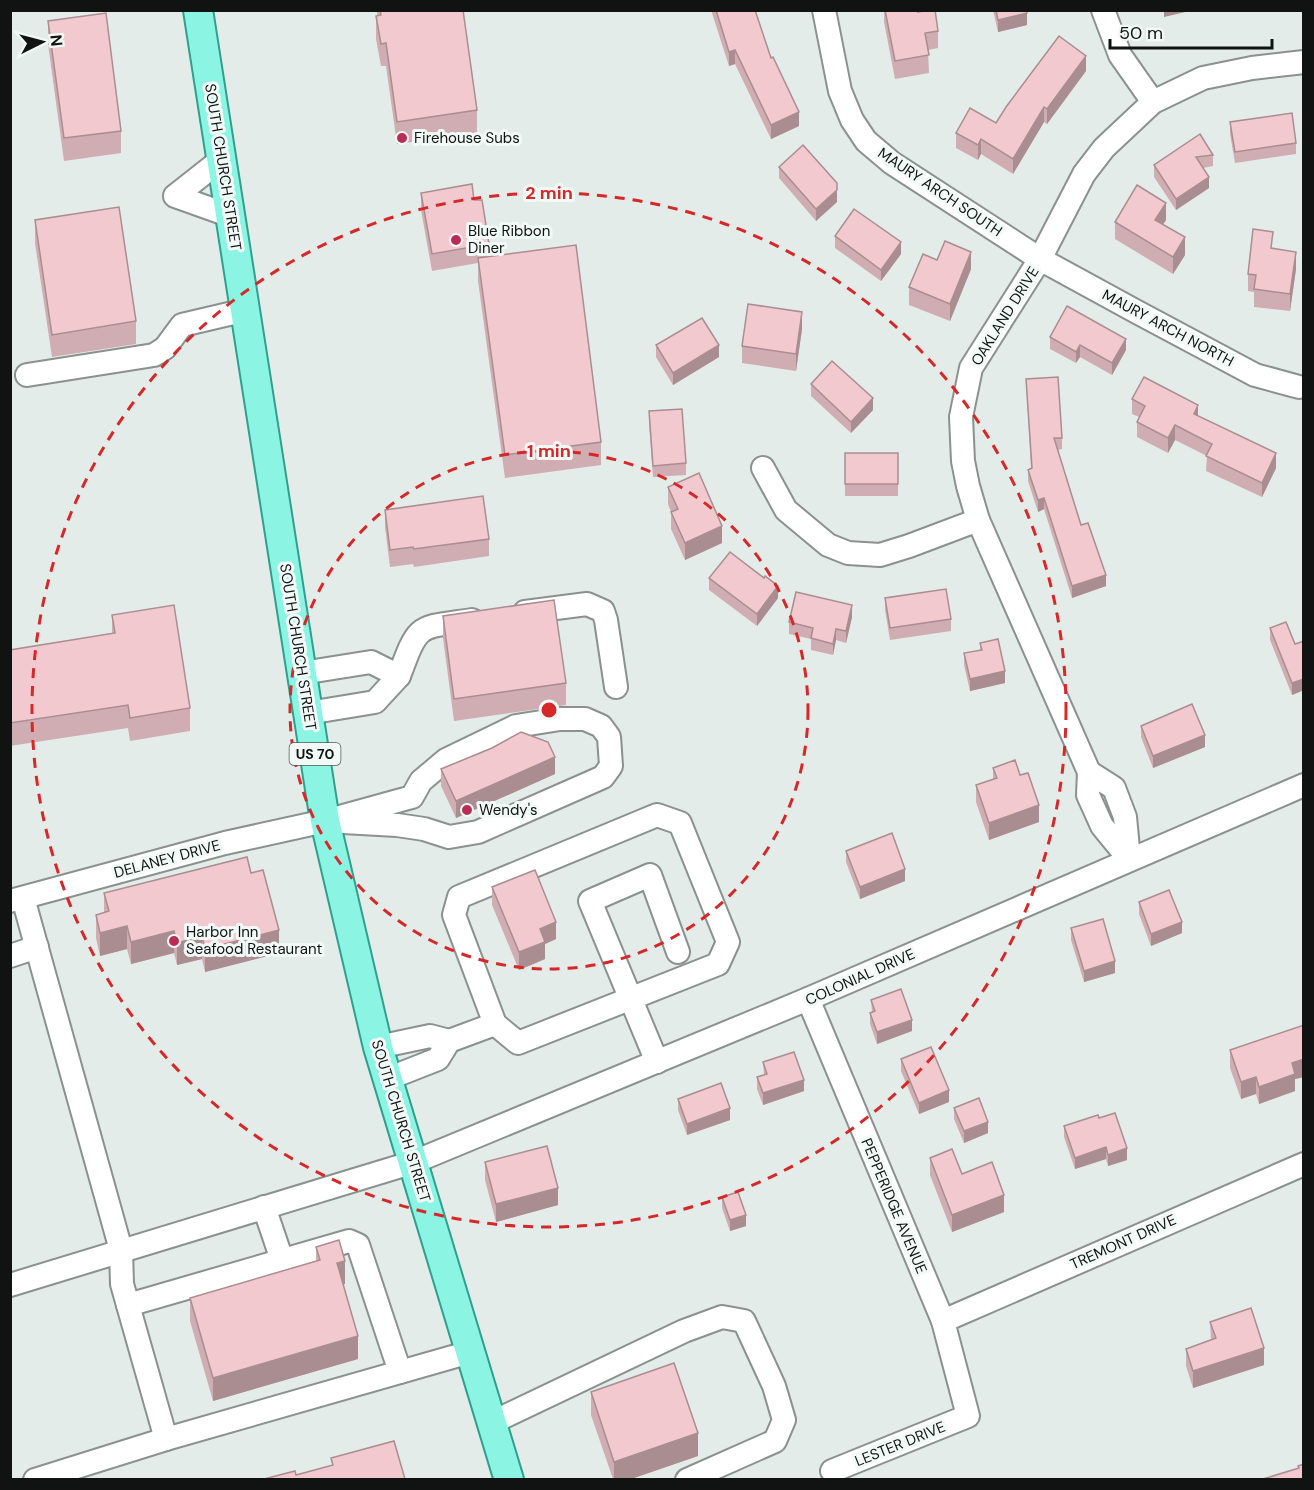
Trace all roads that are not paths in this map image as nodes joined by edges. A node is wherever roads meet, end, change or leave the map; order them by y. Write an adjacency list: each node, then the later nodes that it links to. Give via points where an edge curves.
1 (198, 10): 6 (main road, SOUTH CHURCH STREET / US 70)
2 (824, 10): 8 (street, MAURY ARCH SOUTH, via 840,91 866,141 892,163)
3 (1103, 10): 5 (street, via 1120,55)
4 (1304, 62): 5 (street, OAKLAND DRIVE, via 1203,78)
5 (1153, 102): 8 (street, OAKLAND DRIVE, via 1104,148 1084,174)
6 (222, 159): 7 (main road, SOUTH CHURCH STREET / US 70); 7 (street, via 175,196)
7 (231, 216): 9 (main road, SOUTH CHURCH STREET / US 70)
8 (1040, 259): 11 (street, MAURY ARCH NORTH, via 1256,375); 13 (street, OAKLAND DRIVE, via 971,368 961,417 963,461)
9 (246, 310): 10 (street, via 182,326 165,348 154,355); 14 (main road, SOUTH CHURCH STREET / US 70)
10 (27, 375)
11 (1299, 387)
12 (763, 468): 13 (street, via 786,510 828,545 848,553 880,555)
13 (978, 520): 20 (street, OAKLAND DRIVE, via 1089,772 1088,795 1097,816)
14 (302, 673): 15 (street, via 371,662); 17 (main road, SOUTH CHURCH STREET / US 70)
15 (399, 676): 16 (street, via 412,641 427,627 587,604 603,611); 17 (street, via 375,702)
16 (616, 687)
17 (308, 713): 19 (main road, SOUTH CHURCH STREET / US 70)
18 (1304, 785): 20 (street, COLONIAL DRIVE)
19 (325, 821): 19 (street, via 397,825 449,837 478,832 603,777 611,766 609,737 601,726 585,719 516,726 446,760 421,781 412,797); 21 (street, DELANEY DRIVE, via 225,843); 29 (main road, SOUTH CHURCH STREET / US 70)
20 (1129, 859): 26 (street, COLONIAL DRIVE)
21 (17, 899): 22 (street)
22 (37, 948): 24 (street); 35 (street)
23 (678, 952): 25 (street, via 650,875 590,901)
24 (10, 956)
25 (631, 999): 27 (street, via 518,1043); 27 (street, via 718,964 728,942 680,823 657,815 459,897 454,915); 30 (street)
26 (808, 999): 30 (street, COLONIAL DRIVE); 39 (street, PEPPERIDGE AVENUE)
27 (495, 1024): 28 (street)
28 (449, 1041): 29 (street, via 429,1036); 31 (street, via 438,1059)
29 (378, 1047): 31 (main road, SOUTH CHURCH STREET / US 70)
30 (657, 1062): 32 (street, COLONIAL DRIVE)
31 (387, 1079): 32 (main road, SOUTH CHURCH STREET / US 70)
32 (414, 1162): 34 (street, COLONIAL DRIVE); 40 (main road, SOUTH CHURCH STREET / US 70)
33 (1304, 1164): 39 (street, TREMONT DRIVE)
34 (264, 1207): 35 (street, COLONIAL DRIVE); 36 (street)
35 (121, 1250): 37 (street, COLONIAL DRIVE); 38 (street, via 122,1284)
36 (282, 1260): 38 (street); 41 (street, via 349,1240 358,1245)
37 (10, 1285)
38 (128, 1305): 44 (street)
39 (943, 1321): 42 (street, PEPPERIDGE AVENUE)
40 (470, 1352): 41 (street); 43 (main road, SOUTH CHURCH STREET / US 70)
41 (400, 1372): 44 (street)
42 (968, 1416): 45 (street, LESTER DRIVE)
43 (492, 1423): 47 (main road, SOUTH CHURCH STREET / US 70); 48 (street, via 684,1330 722,1317 744,1321 774,1386 784,1420 775,1441)
44 (166, 1439): 46 (street)
45 (832, 1471)
46 (36, 1479)
47 (509, 1479)
48 (687, 1479)

